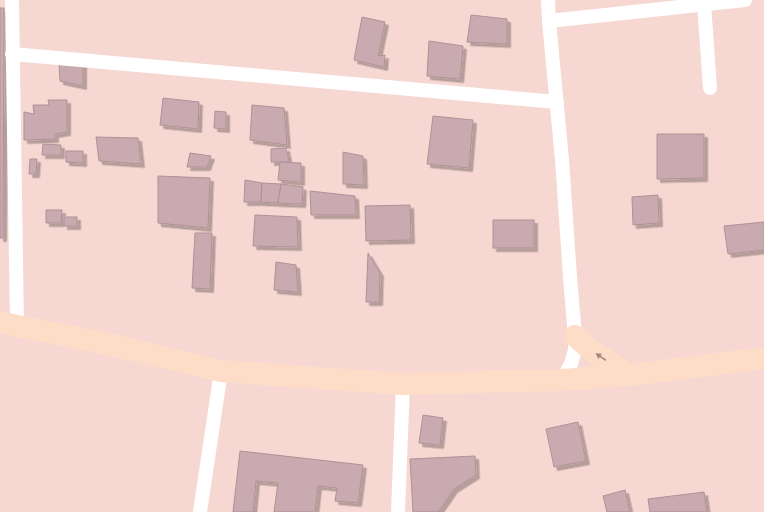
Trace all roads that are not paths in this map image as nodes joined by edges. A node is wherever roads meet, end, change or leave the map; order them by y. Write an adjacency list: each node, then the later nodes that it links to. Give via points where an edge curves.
1 (12, 0): 6 (street)
2 (548, 0): 5 (street)
3 (745, 0): 4 (street)
4 (704, 4): 5 (street); 7 (street)
5 (549, 21): 8 (street)
6 (12, 54): 8 (street); 9 (street)
7 (710, 88)
8 (557, 102): 10 (street)
9 (8, 324): 12 (main road, via 108,344)
10 (575, 336): 13 (main road, one-way to 10); 14 (street, via 571,364)
11 (764, 358): 13 (main road)
12 (221, 371): 15 (main road); 16 (street)
13 (629, 375): 14 (main road)
14 (562, 380): 15 (main road)
15 (403, 384): 17 (street)
16 (200, 512)
17 (398, 512)

